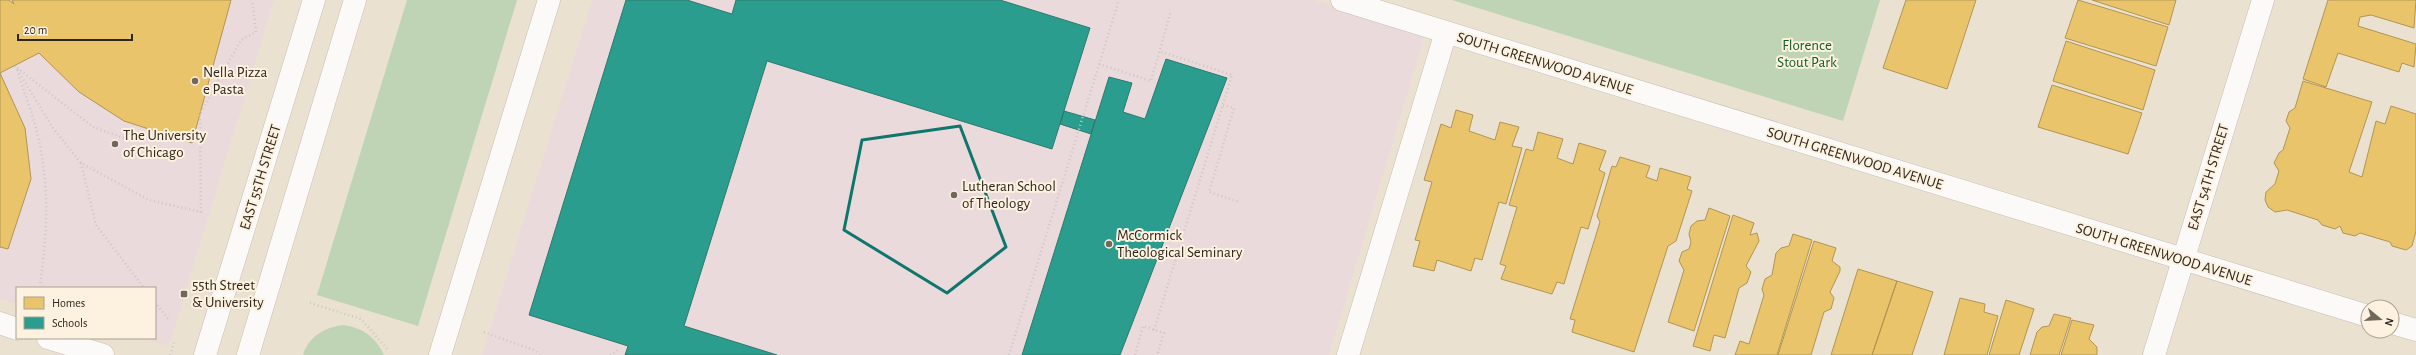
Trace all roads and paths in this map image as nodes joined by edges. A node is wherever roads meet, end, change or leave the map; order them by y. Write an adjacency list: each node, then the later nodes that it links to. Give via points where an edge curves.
1 (252, 0): 15 (path, via 256,32 240,40 200,114 201,212 148,200)
2 (314, 0): 34 (street, EAST 55TH STREET)
3 (355, 0): 35 (street)
4 (549, 0): 36 (street)
5 (1119, 0): 11 (path)
6 (1342, 0): 9 (street, SOUTH GREENWOOD AVENUE)
7 (2263, 0): 17 (street, EAST 54TH STREET)
8 (1171, 11): 10 (path)
9 (1446, 32): 17 (street, SOUTH GREENWOOD AVENUE); 42 (street)
10 (1159, 52): 11 (path, via 1151,81); 13 (path, via 1232,75)
11 (1099, 64): 39 (path)
12 (16, 66): 14 (path, via 93,127); 15 (path, via 53,128); 18 (path, via 38,136 46,191 46,242)
13 (1223, 105): 16 (path, via 1234,108 1208,192); 27 (path)
14 (124, 138)
15 (81, 163): 19 (path, via 96,225)
16 (1240, 202)
17 (2183, 260): 22 (street, SOUTH GREENWOOD AVENUE); 43 (street, EAST 54TH STREET)
18 (40, 285)
19 (143, 287)
20 (156, 303): 23 (path)
21 (310, 303): 32 (path, via 361,319)
22 (2360, 314)
23 (168, 319)
24 (0, 323): 26 (street)
25 (2400, 325): 28 (street)
26 (16, 328)
27 (1154, 330): 40 (path, via 1143,326); 41 (path, via 1164,333)
28 (2416, 330)
29 (484, 332): 37 (path, via 536,351)
30 (51, 339): 33 (street)
31 (618, 350): 38 (path)
32 (389, 351)
33 (103, 355)
34 (205, 355)
35 (248, 355)
36 (440, 355)
37 (539, 355)
38 (610, 355)
39 (1009, 355)
40 (1134, 355)
41 (1157, 355)
42 (1348, 355)
43 (2154, 355)

